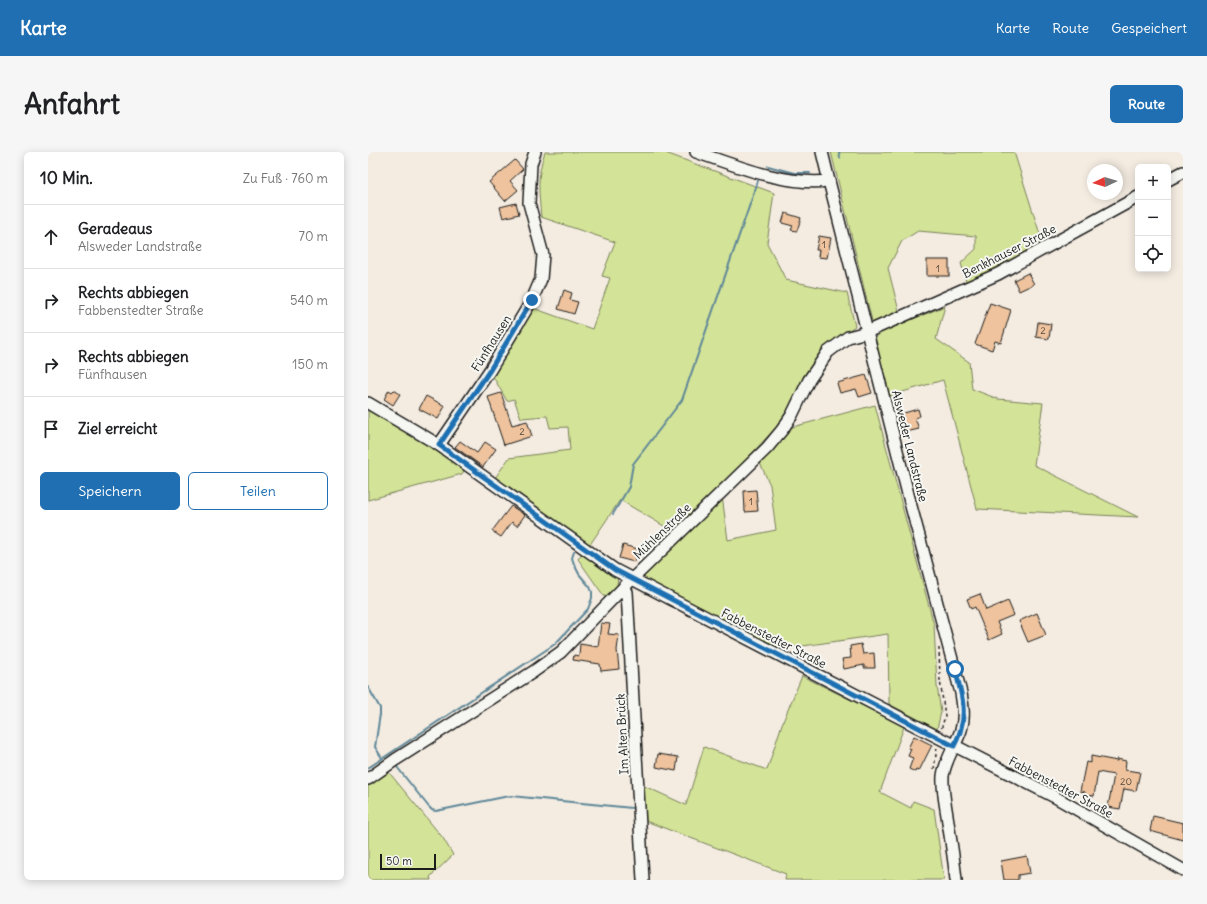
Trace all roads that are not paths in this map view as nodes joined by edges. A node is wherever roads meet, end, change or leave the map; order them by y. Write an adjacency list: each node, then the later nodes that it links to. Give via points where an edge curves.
1 (535, 152): 10 (street, Fünfhausen, via 531,164 529,203 543,255 541,280 532,300 490,370)
2 (696, 152): 6 (street, via 763,173 809,182)
3 (824, 161): 6 (street, Alsweder Landstraße)
4 (1183, 172): 5 (street)
5 (1171, 178)
6 (829, 181): 8 (street, Alsweder Landstraße)
7 (1135, 199): 8 (street, Benkhauser Straße, via 998,274)
8 (867, 332): 11 (street, Mühlenstraße, via 848,337 828,352 809,380 792,415 767,448); 12 (street, Alsweder Landstraße, via 961,693 963,720)
9 (368, 403): 10 (street, Fabbenstedter Straße)
10 (439, 445): 11 (street, Fabbenstedter Straße, via 615,570)
11 (628, 583): 12 (street, Fabbenstedter Straße); 13 (street, Mühlenstraße, via 561,652); 15 (street, Im Alten Brück)
12 (954, 746): 14 (street, Fabbenstedter Straße, via 1055,797); 16 (street, Alsweder Landstraße, via 943,774 942,786)
13 (368, 779)
14 (1183, 870)
15 (643, 880)
16 (956, 880)

